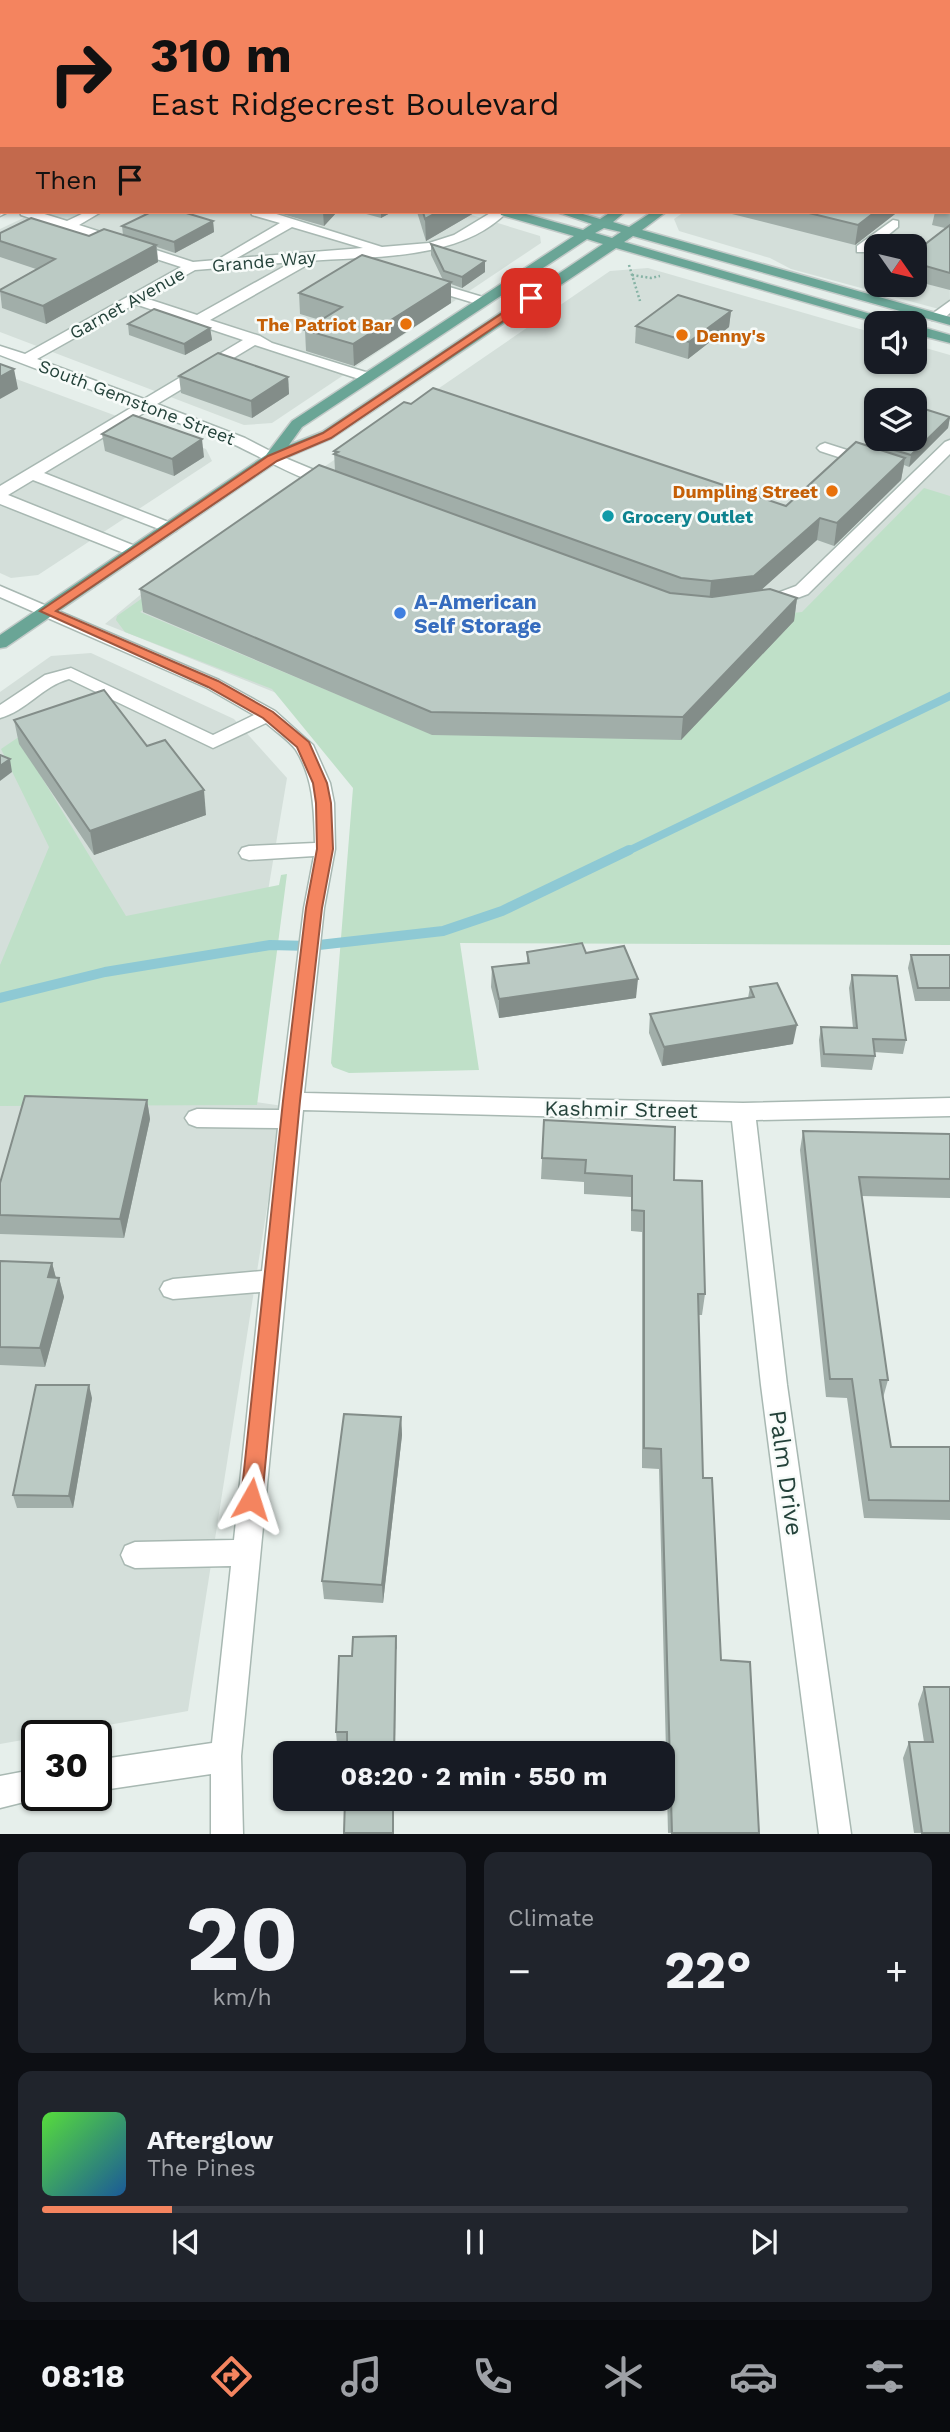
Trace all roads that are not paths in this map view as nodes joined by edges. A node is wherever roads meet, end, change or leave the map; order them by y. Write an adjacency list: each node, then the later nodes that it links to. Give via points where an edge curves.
1 (33, 214): 12 (street, Grande Way)
2 (91, 214): 12 (street)
3 (264, 214): 9 (street)
4 (499, 214): 17 (street, Grande Way, via 446,244)
5 (510, 214): 14 (main road)
6 (570, 214): 10 (main road)
7 (616, 214): 10 (main road)
8 (657, 214): 13 (main road)
9 (291, 222): 17 (street); 20 (street)
10 (601, 223): 13 (main road); 14 (main road)
11 (893, 224): 16 (street)
12 (69, 225): 21 (street, Grande Way)
13 (632, 232): 15 (main road); 28 (main road)
14 (582, 235): 15 (main road); 25 (main road)
15 (614, 244): 27 (main road); 39 (main road, via 327,435)
16 (862, 249)
17 (387, 251): 18 (street, Grande Way)
18 (338, 255): 19 (street, Grande Way); 22 (street)
19 (310, 257): 20 (street, Grande Way); 29 (street)
20 (216, 265): 21 (street, Grande Way)
21 (192, 266): 24 (street, Garnet Avenue)
22 (379, 268)
23 (416, 281): 25 (street)
24 (134, 299): 29 (street); 34 (street, Garnet Avenue)
25 (481, 301): 35 (main road)
26 (950, 305): 28 (street)
27 (864, 314)
28 (944, 319)
29 (199, 320): 31 (street)
30 (927, 332): 32 (main road)
31 (255, 339): 35 (street); 36 (street)
32 (950, 339)
33 (0, 350): 34 (street, South Gemstone Street)
34 (26, 359): 36 (street, South Gemstone Street)
35 (367, 377): 39 (main road, via 297,424)
36 (146, 405): 39 (street, South Gemstone Street); 41 (street)
37 (950, 445): 40 (street)
38 (825, 448): 40 (street)
39 (272, 458): 42 (street, South Gemstone Street); 44 (main road)
40 (904, 473): 47 (street, via 802,590)
41 (32, 474): 43 (street); 44 (street)
42 (351, 490)
43 (0, 496): 45 (street)
44 (170, 528): 45 (main road)
45 (134, 552): 48 (main road)
46 (0, 590): 48 (street)
47 (748, 607)
48 (47, 611): 49 (main road); 51 (street, via 213,684)
49 (0, 643)
50 (0, 712): 51 (street, via 53,678 71,673 213,742)
51 (268, 715): 52 (street, via 303,745 320,783)
52 (325, 849): 53 (street); 55 (street)
53 (249, 853)
54 (950, 1107): 56 (street, Kashmir Street)
55 (291, 1110): 56 (street, Kashmir Street); 57 (street, Kashmir Street); 58 (street)
56 (743, 1112): 67 (street, Palm Drive, via 774,1385)
57 (197, 1118)
58 (274, 1280): 59 (street); 60 (street)
59 (173, 1289)
60 (246, 1553): 61 (street); 62 (street)
61 (135, 1555)
62 (226, 1756): 63 (street); 66 (street)
63 (112, 1774)
64 (21, 1788): 65 (street)
65 (0, 1792)
66 (227, 1833)
67 (835, 1833)

